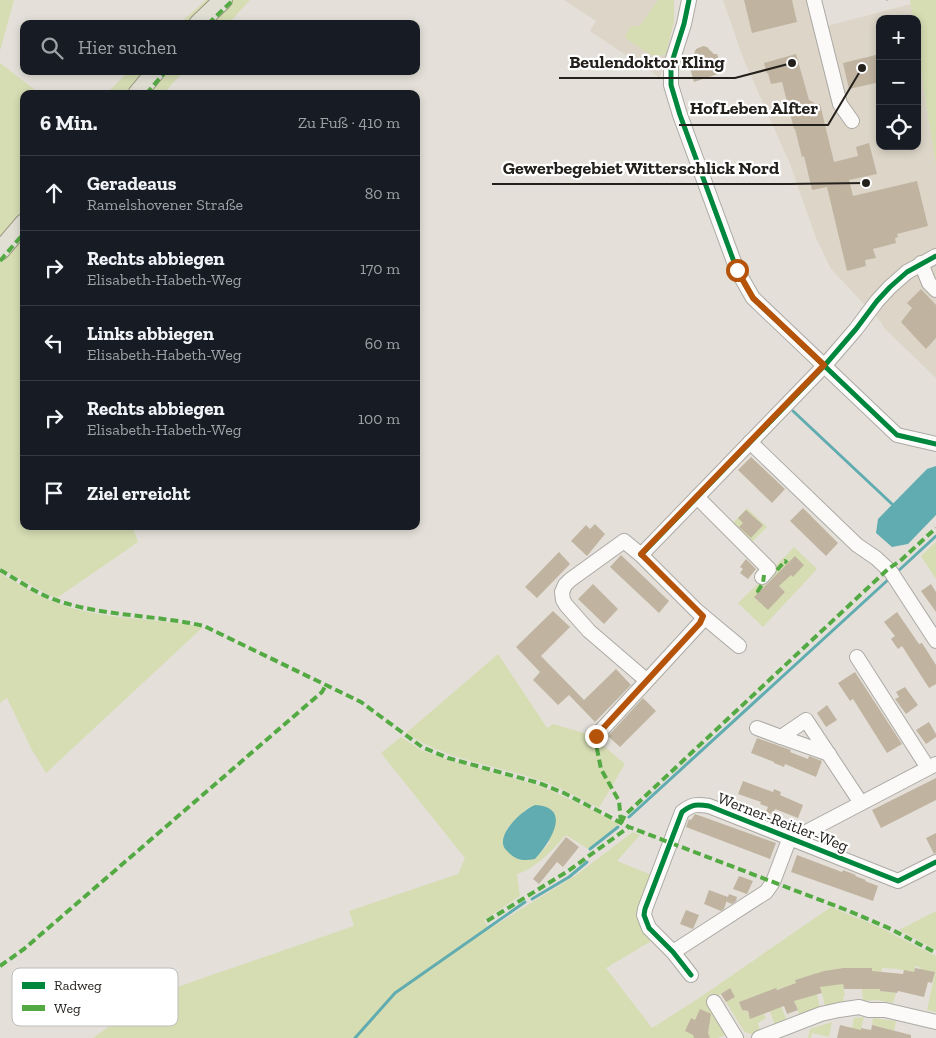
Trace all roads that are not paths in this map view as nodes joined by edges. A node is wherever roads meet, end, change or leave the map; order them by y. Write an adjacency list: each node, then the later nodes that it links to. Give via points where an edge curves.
1 (223, 0): 4 (main road)
2 (689, 0): 13 (street, via 671,65 671,85 730,252 753,298)
3 (814, 0): 7 (street, via 840,104)
4 (202, 20)
5 (153, 75): 6 (main road)
6 (139, 90)
7 (852, 121)
8 (20, 228): 9 (main road)
9 (0, 251)
10 (936, 256): 11 (street)
11 (921, 263): 12 (street, via 929,283); 13 (street, via 890,286)
12 (936, 290)
13 (824, 365): 14 (street); 15 (street, via 897,435)
14 (750, 442): 16 (street); 20 (street, via 857,546 891,572)
15 (936, 444)
16 (696, 497): 17 (street); 18 (street, via 769,569)
17 (641, 554): 19 (street); 23 (street, via 624,542 570,580 562,592 566,605 589,631)
18 (762, 577)
19 (703, 616): 21 (street); 23 (street)
20 (936, 640)
21 (739, 646)
22 (858, 657): 28 (street)
23 (646, 680): 25 (street)
24 (757, 728): 26 (street)
25 (596, 736)
26 (781, 737): 27 (street); 27 (street, via 806,720)
27 (829, 754): 29 (street)
28 (932, 766): 29 (street)
29 (861, 803): 30 (street)
30 (791, 840): 31 (street, Werner-Reitler-Weg, via 898,881); 32 (street, via 766,892); 32 (street, Werner-Reitler-Weg, via 709,806 690,805 682,812 644,915 649,928)
31 (936, 862)
32 (673, 952): 33 (street, Werner-Reitler-Weg)
33 (691, 975)
34 (714, 1002): 36 (street)
35 (936, 1022): 37 (street, via 859,1007 821,1014)
36 (736, 1038)
37 (759, 1038)

